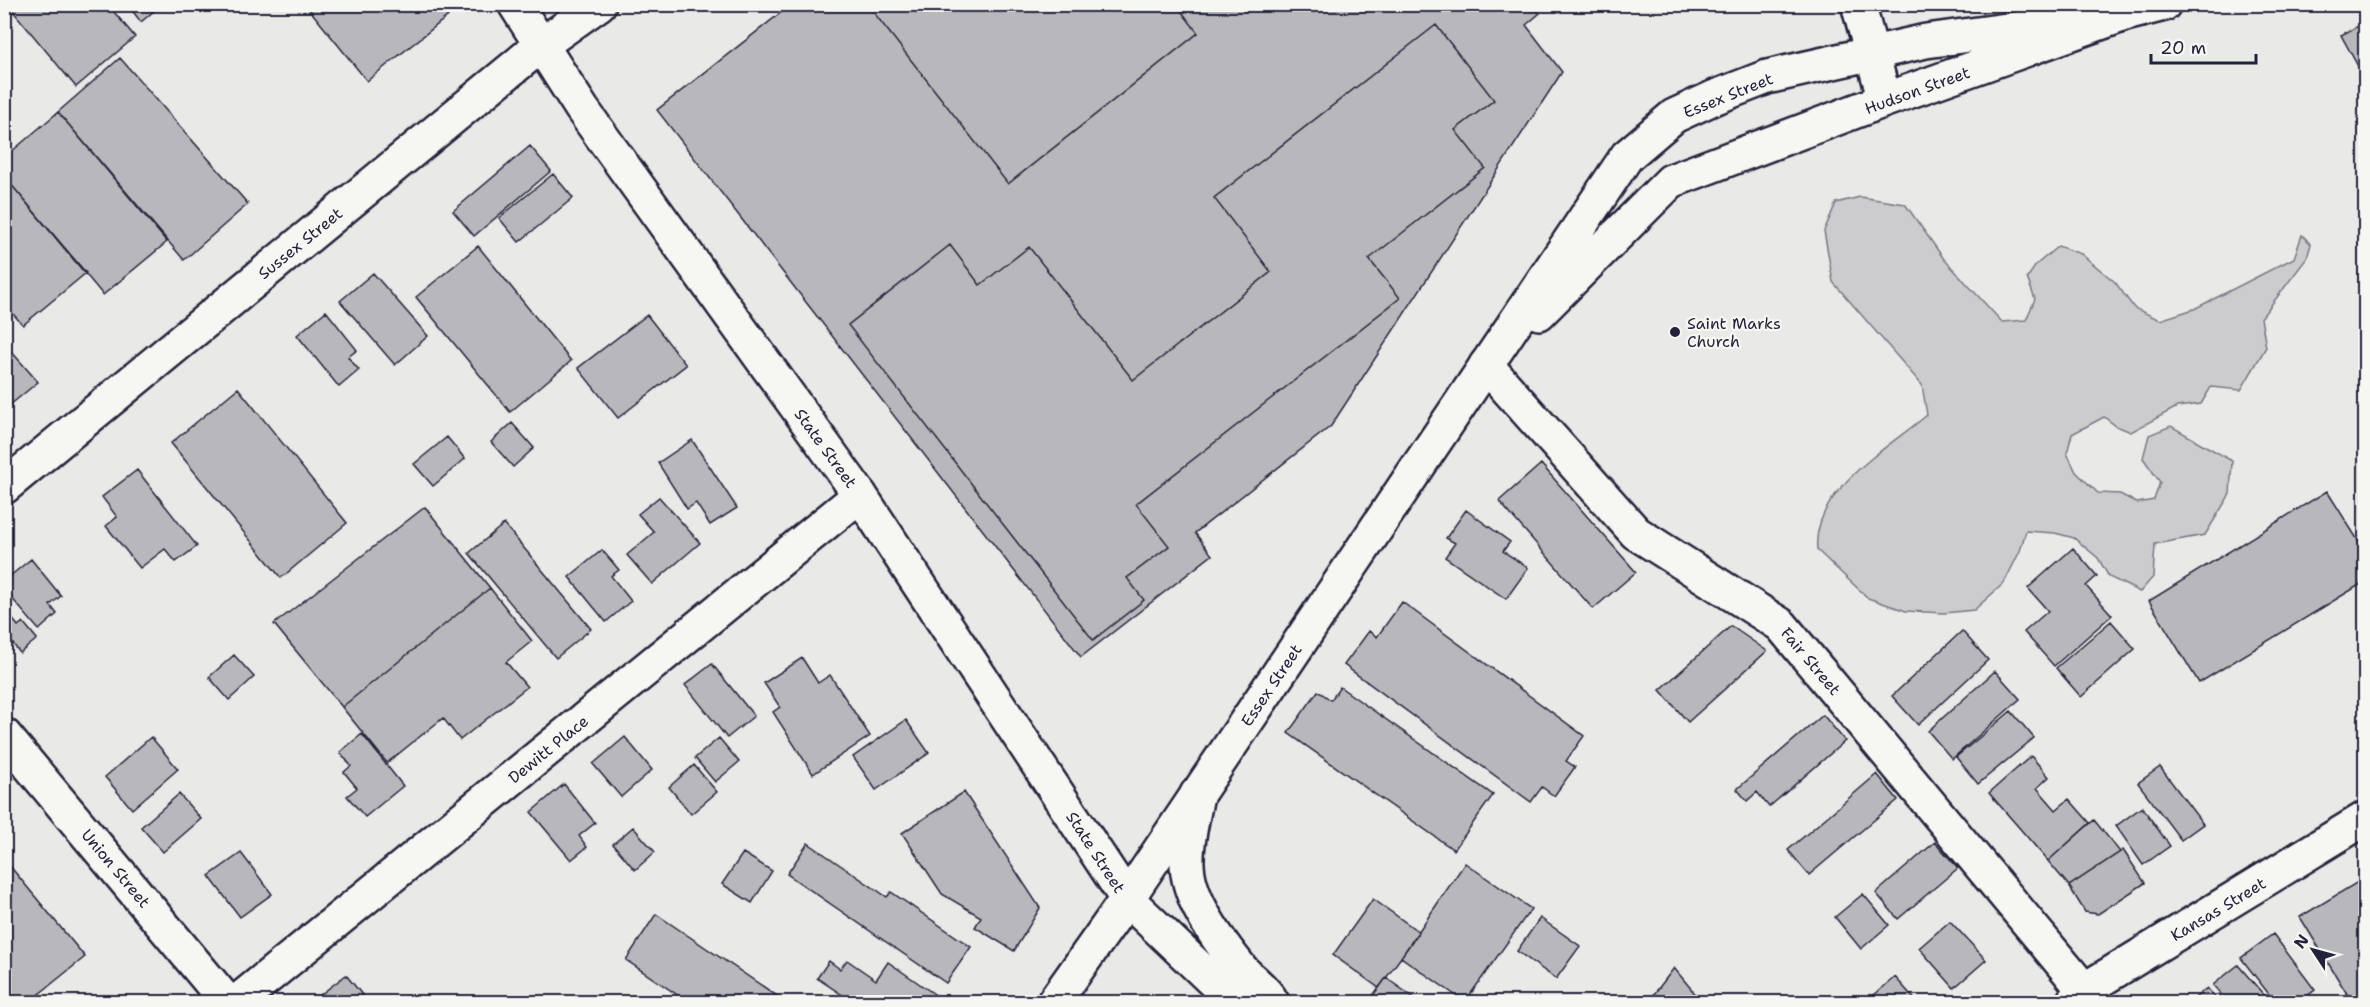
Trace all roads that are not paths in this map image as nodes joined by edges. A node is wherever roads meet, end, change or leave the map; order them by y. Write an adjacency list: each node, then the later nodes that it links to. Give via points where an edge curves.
1 (515, 4): 7 (street, State Street)
2 (599, 4): 7 (street, Sussex Street)
3 (1858, 4): 8 (street)
4 (2079, 4): 6 (street)
5 (2164, 4): 6 (street, Hudson Street)
6 (2125, 14): 8 (street, Essex Street, via 1926,40); 9 (street, Hudson Street)
7 (541, 45): 12 (street, Sussex Street); 13 (street, State Street, via 582,109)
8 (1871, 54): 9 (street); 11 (street, Essex Street, via 1767,77 1674,116 1627,156)
9 (1885, 100): 10 (street, Hudson Street)
10 (1671, 181): 11 (street, Essex Street)
11 (1486, 365): 15 (street, Essex Street); 18 (street, Fair Street, via 1636,532 1781,625)
12 (4, 487)
13 (860, 495): 17 (street, State Street); 20 (street, Dewitt Place)
14 (4, 735): 19 (street, Union Street)
15 (1197, 794): 17 (street, Essex Street); 23 (street, via 1187,857 1188,881 1194,897 1239,967)
16 (2366, 818): 18 (street, Kansas Street)
17 (1127, 899): 21 (street, Essex Street); 22 (street, State Street)
18 (2083, 998)
19 (227, 1002)
20 (237, 1002)
21 (1053, 1002)
22 (1235, 1002)
23 (1272, 1002)

